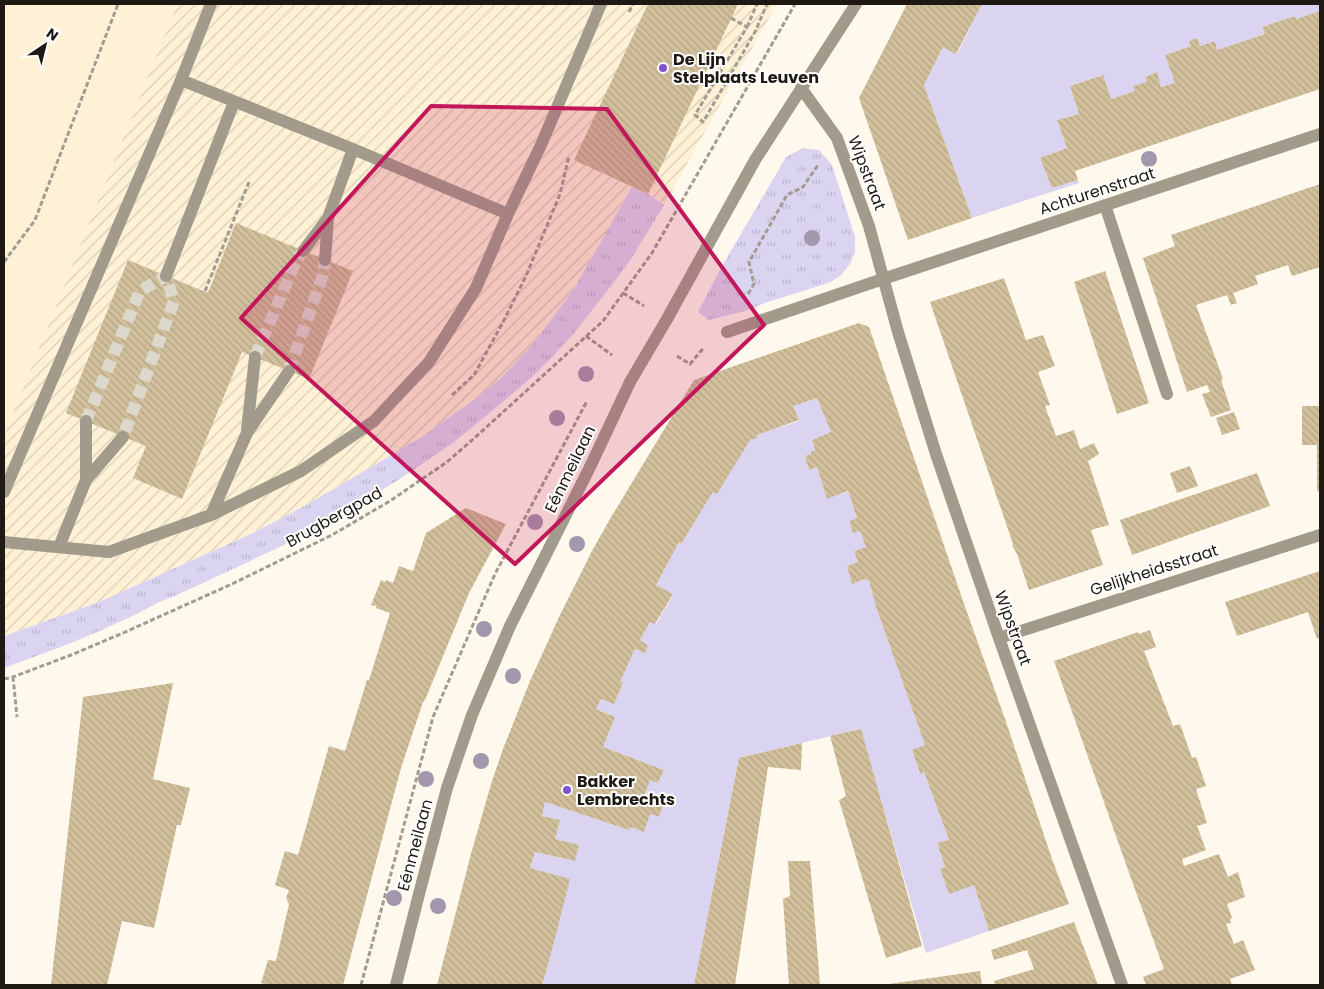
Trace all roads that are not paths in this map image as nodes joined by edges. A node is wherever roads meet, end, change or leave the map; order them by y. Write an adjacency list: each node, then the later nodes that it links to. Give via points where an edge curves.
1 (211, 4): 4 (street)
2 (600, 4): 10 (street, via 541,145)
3 (856, 4): 5 (street, Eénmeilaan)
4 (181, 80): 6 (street); 24 (street)
5 (801, 88): 15 (street, Wipstraat, via 837,138 870,226); 30 (street, Eénmeilaan, via 755,160 630,382 510,626 472,715 447,788)
6 (234, 102): 8 (street); 14 (street)
7 (1320, 134): 9 (street, Achturenstraat)
8 (353, 149): 10 (street); 11 (street)
9 (1105, 205): 15 (street, Achturenstraat); 19 (street)
10 (508, 214): 25 (street, via 476,288 429,362 374,421 301,471)
11 (328, 218): 12 (street); 13 (street)
12 (303, 250)
13 (325, 260)
14 (166, 276)
15 (883, 279): 16 (street); 29 (street, Wipstraat, via 936,454)
16 (727, 332)
17 (255, 357): 21 (street)
18 (289, 371): 21 (street)
19 (1167, 394)
20 (86, 421): 23 (street)
21 (247, 433): 25 (street)
22 (123, 437): 23 (street)
23 (86, 480): 28 (street)
24 (4, 492)
25 (211, 515): 28 (street, via 109,552)
26 (1320, 535): 29 (street, Gelijkheidsstraat)
27 (4, 542): 28 (street)
28 (59, 547)
29 (999, 638): 31 (street, Wipstraat)
30 (396, 985)
31 (1122, 985)

